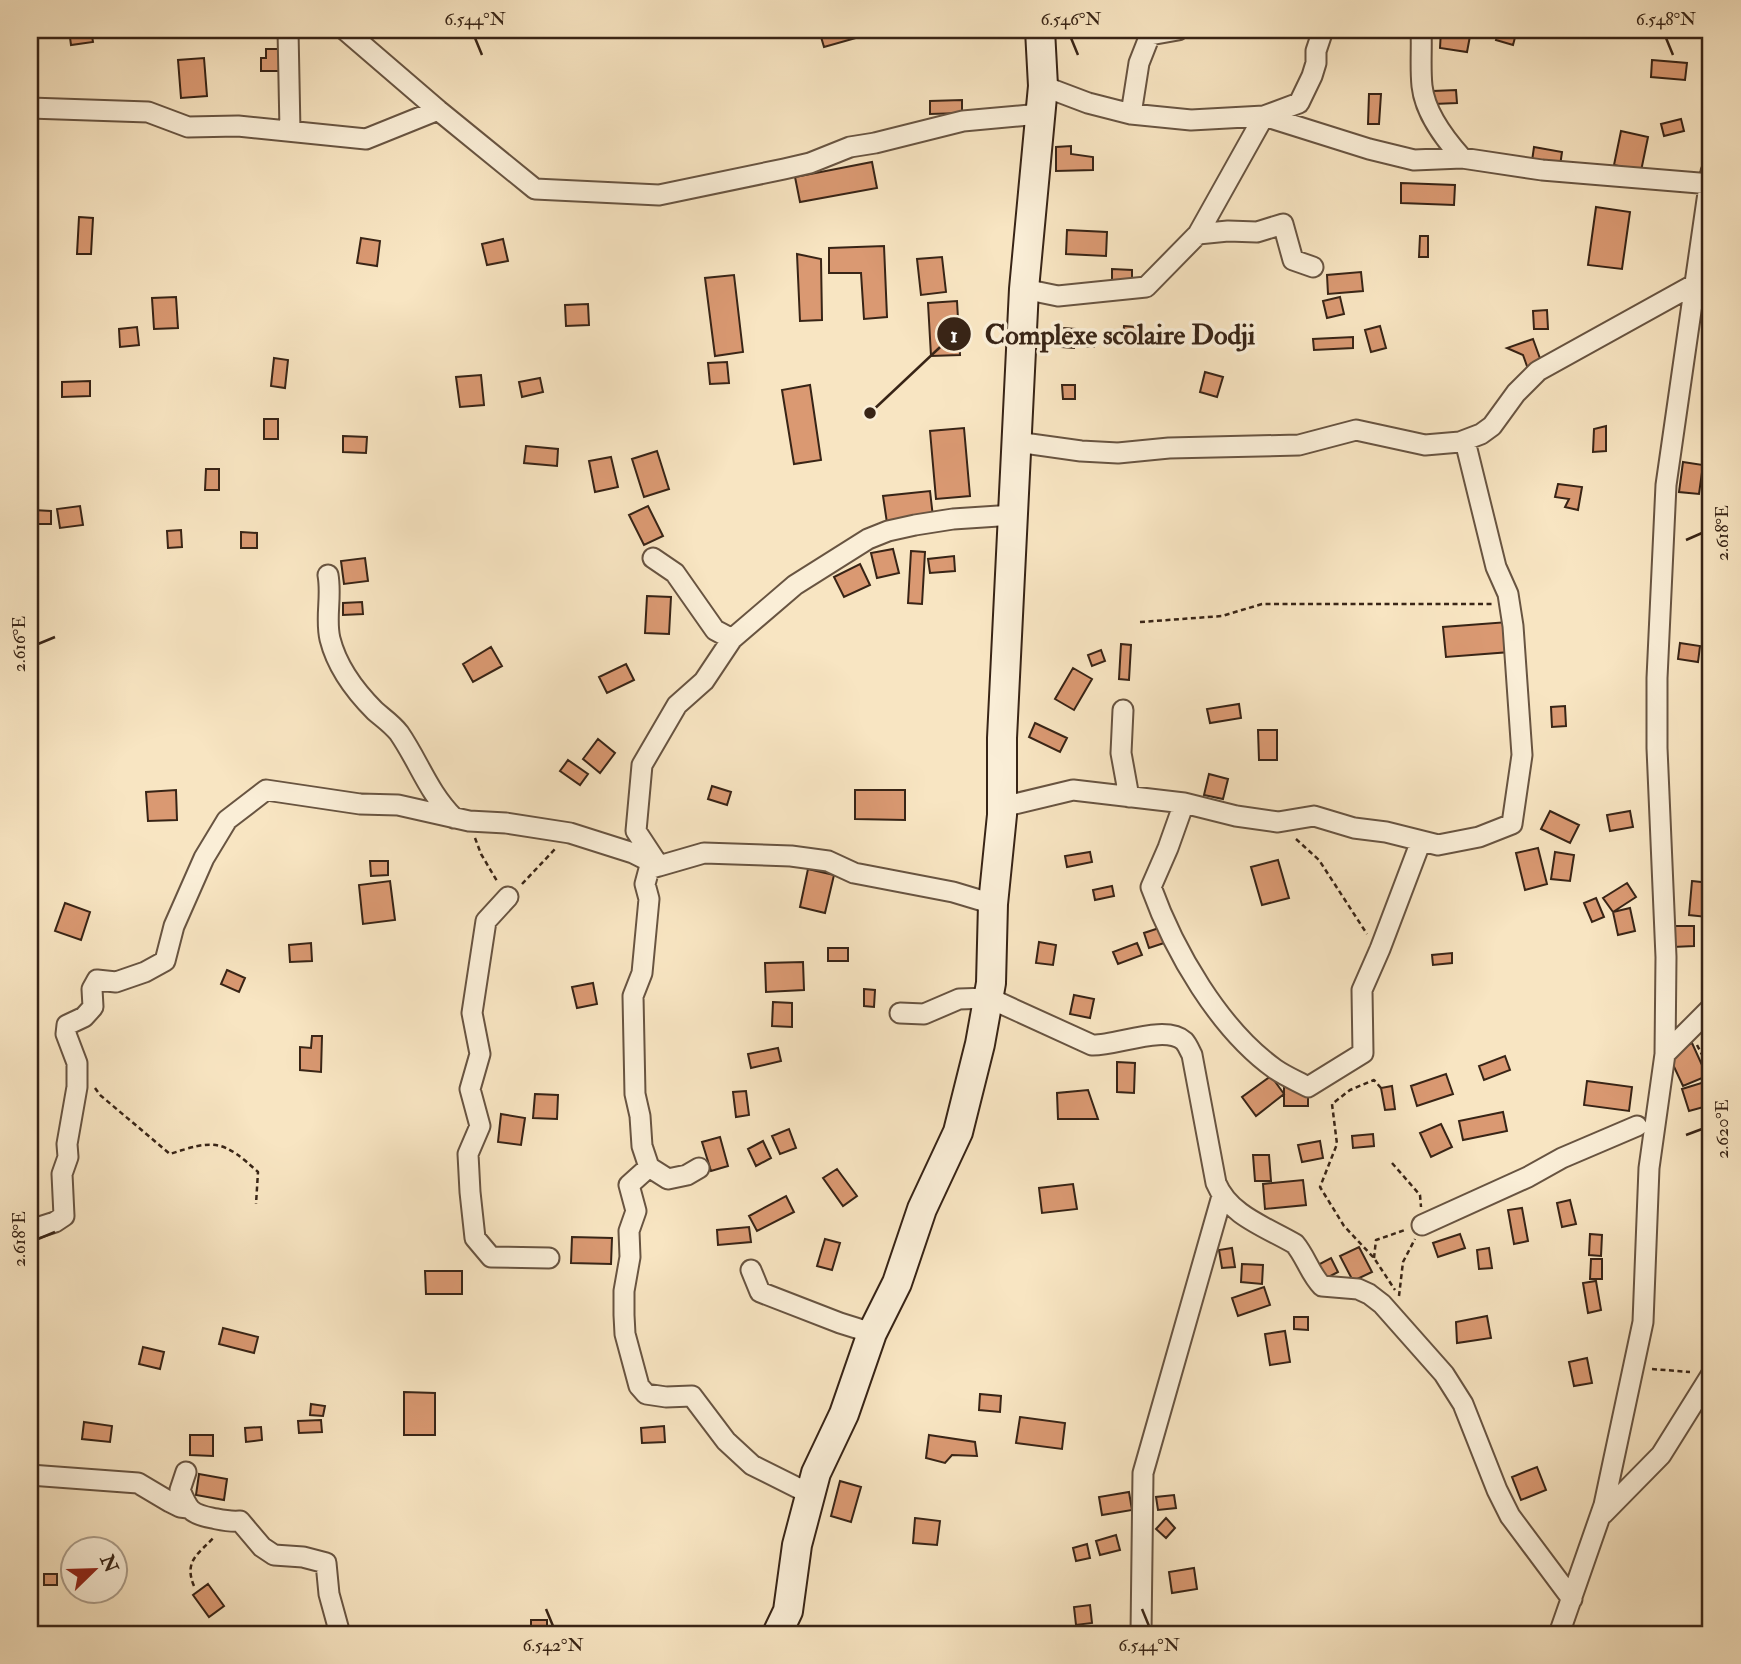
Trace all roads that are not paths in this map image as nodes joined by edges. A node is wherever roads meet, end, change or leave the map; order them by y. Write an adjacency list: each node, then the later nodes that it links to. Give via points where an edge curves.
1 (288, 30): 13 (street)
2 (345, 30): 9 (street)
3 (1040, 30): 7 (main road)
4 (1178, 30): 11 (street, via 1150,35 1139,63)
5 (1421, 30): 14 (street, via 1425,99 1439,130)
6 (1321, 31): 12 (street, via 1316,63 1299,103)
7 (1043, 86): 10 (main road); 11 (street)
8 (30, 108): 13 (street, via 148,112 188,127)
9 (438, 110): 10 (street, via 535,189 659,195 810,163 850,147 963,121); 13 (street, via 366,139)
10 (1040, 114): 19 (main road)
11 (1131, 114): 12 (street, via 1191,120)
12 (1264, 116): 14 (street, via 1414,160); 16 (street)
13 (290, 131)
14 (1462, 158): 15 (street, via 1542,170)
15 (1711, 180): 18 (street)
16 (1198, 234): 17 (street, via 1257,232 1283,224 1293,260); 19 (street, via 1146,287 1058,296)
17 (1313, 267)
18 (1695, 284): 20 (street, via 1538,371 1492,426); 38 (street, via 1666,485 1657,678)
19 (1024, 289): 21 (main road)
20 (1465, 441): 21 (street, via 1425,445 1356,430 1299,445 1118,453); 31 (street, via 1496,568 1508,594 1522,755 1513,824 1438,845)
21 (1016, 442): 22 (main road)
22 (1014, 515): 25 (street, via 928,523 868,539 795,585); 29 (main road)
23 (653, 558): 25 (street, via 676,573 715,630)
24 (328, 575): 30 (street, via 330,637 344,672 398,732 438,802)
25 (732, 639): 32 (street, via 704,681 677,705 642,765 636,831)
26 (1123, 710): 27 (street, via 1121,753)
27 (1129, 797): 28 (street); 29 (street, via 1073,790)
28 (1184, 803): 31 (street, via 1278,822 1314,816); 31 (street, via 1151,887 1165,926 1228,1026 1275,1068 1308,1087 1363,1053 1362,990)
29 (1002, 807): 34 (main road)
30 (462, 819): 32 (street, via 570,833); 44 (street, via 398,805 266,790 227,820 204,858 174,926 165,961 116,982 97,980 92,989 93,1007 67,1026 77,1063 68,1157 62,1174 64,1216)
31 (1421, 841)
32 (659, 866): 34 (street, via 704,853 791,856 828,861 854,873); 40 (street, via 649,869 645,884 649,900 642,973 633,996 635,1094)
33 (508, 897): 45 (street, via 486,920 472,1013 480,1054 470,1089 480,1126 468,1154 475,1238 491,1257)
34 (993, 904): 35 (main road)
35 (989, 998): 37 (street, via 959,999 924,1014); 42 (street, via 1092,1045 1155,1034 1183,1040 1192,1055); 47 (main road, via 958,1132)
36 (1711, 1008): 38 (street)
37 (900, 1013)
38 (1665, 1054): 53 (street, via 1649,1168 1643,1322)
39 (1637, 1126): 43 (street)
40 (649, 1167): 41 (street, via 668,1179); 51 (street, via 629,1185 636,1211 629,1231 624,1291 625,1334 639,1386 646,1394 692,1396 726,1441 752,1465)
41 (699, 1168)
42 (1222, 1196): 54 (street, via 1232,1208 1295,1244 1322,1286 1358,1289 1382,1304 1444,1374 1462,1404 1510,1516); 57 (street, via 1143,1473)
43 (1422, 1225)
44 (30, 1230)
45 (549, 1258)
46 (751, 1270): 47 (street, via 760,1292)
47 (872, 1333): 51 (main road)
48 (1705, 1374): 53 (street, via 1661,1455)
49 (186, 1472): 52 (street, via 180,1490)
50 (30, 1475): 52 (street, via 138,1483 170,1503)
51 (810, 1494): 56 (main road, via 788,1611)
52 (188, 1508): 55 (street, via 200,1517 240,1521 274,1555 326,1563)
53 (1600, 1517): 54 (street)
54 (1572, 1599): 58 (street)
55 (340, 1634)
56 (777, 1634)
57 (1141, 1634)
58 (1559, 1634)

